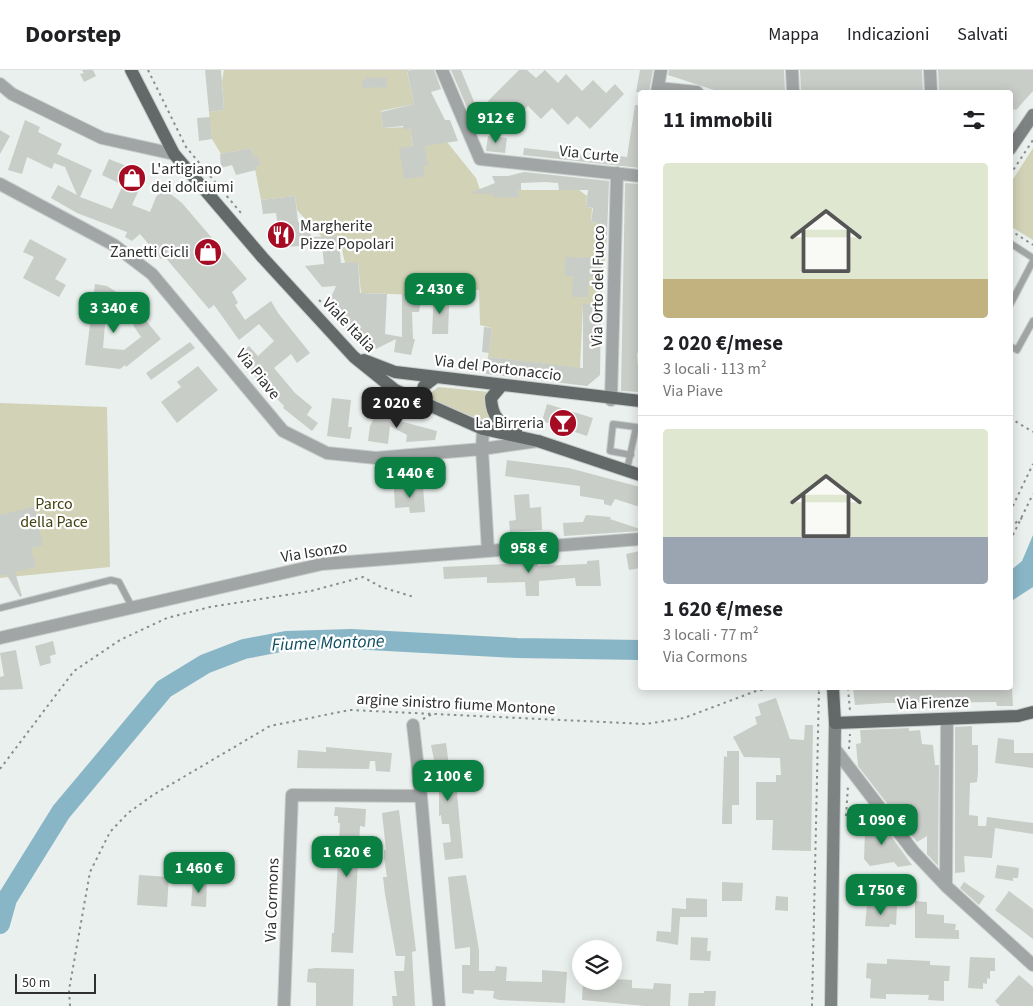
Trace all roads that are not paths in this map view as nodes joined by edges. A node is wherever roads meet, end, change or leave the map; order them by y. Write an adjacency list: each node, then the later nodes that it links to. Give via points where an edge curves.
1 (131, 70): 12 (main road, Viale Italia)
2 (442, 70): 13 (street, Via Curte, via 480,159)
3 (661, 70): 7 (street)
4 (792, 70): 8 (street)
5 (930, 70): 9 (street)
6 (0, 84): 12 (street, via 12,94 102,138)
7 (658, 90)
8 (793, 90)
9 (931, 90)
10 (1033, 115): 11 (main road)
11 (1013, 145)
12 (174, 154): 21 (main road, Viale Italia)
13 (617, 173): 14 (street, Via Curte); 24 (street, Via Orto del Fuoco)
14 (638, 176)
15 (0, 184): 29 (street, Via Piave, via 114,246 152,274 283,431 327,453 366,457)
16 (1013, 245): 17 (lane)
17 (1033, 260): 18 (lane)
18 (1013, 299)
19 (1033, 321): 20 (lane, via 1017,350)
20 (1013, 348)
21 (354, 357): 22 (main road, Via del Portonaccio, via 395,372); 26 (main road, Viale Italia, via 395,390)
22 (436, 377): 23 (main road, Via del Portonaccio); 26 (main road, via 424,386 422,392)
23 (502, 385): 24 (main road, Via del Portonaccio); 28 (main road, via 491,398 491,408 501,424)
24 (611, 400): 25 (main road, Via del Portonaccio)
25 (638, 401)
26 (426, 405): 27 (main road, Viale Italia)
27 (483, 429): 28 (main road, Viale Italia); 29 (street)
28 (538, 441): 29 (street, Via Piave); 31 (main road, Viale Italia)
29 (482, 449): 34 (street)
30 (631, 455): 30 (lane, via 636,427 613,424 610,451); 31 (lane)
31 (627, 470): 32 (main road, Viale Italia)
32 (638, 474)
33 (638, 539): 34 (street, Via Isonzo)
34 (488, 551): 35 (street, Via Isonzo, via 322,564)
35 (132, 607): 36 (lane, via 119,582 112,580); 37 (street, Via Isonzo)
36 (0, 608)
37 (0, 638)
38 (833, 690): 41 (main road)
39 (1033, 712): 40 (main road, Via Firenze, via 1018,716)
40 (947, 719): 41 (main road, Via Firenze); 45 (street)
41 (835, 723): 43 (main road)
42 (413, 725): 44 (street)
43 (835, 749): 45 (street, via 913,851); 49 (main road)
44 (421, 796): 47 (street, Via Cormons, via 292,795); 48 (street)
45 (946, 886): 46 (street)
46 (1033, 965)
47 (284, 1006)
48 (439, 1006)
49 (831, 1006)

